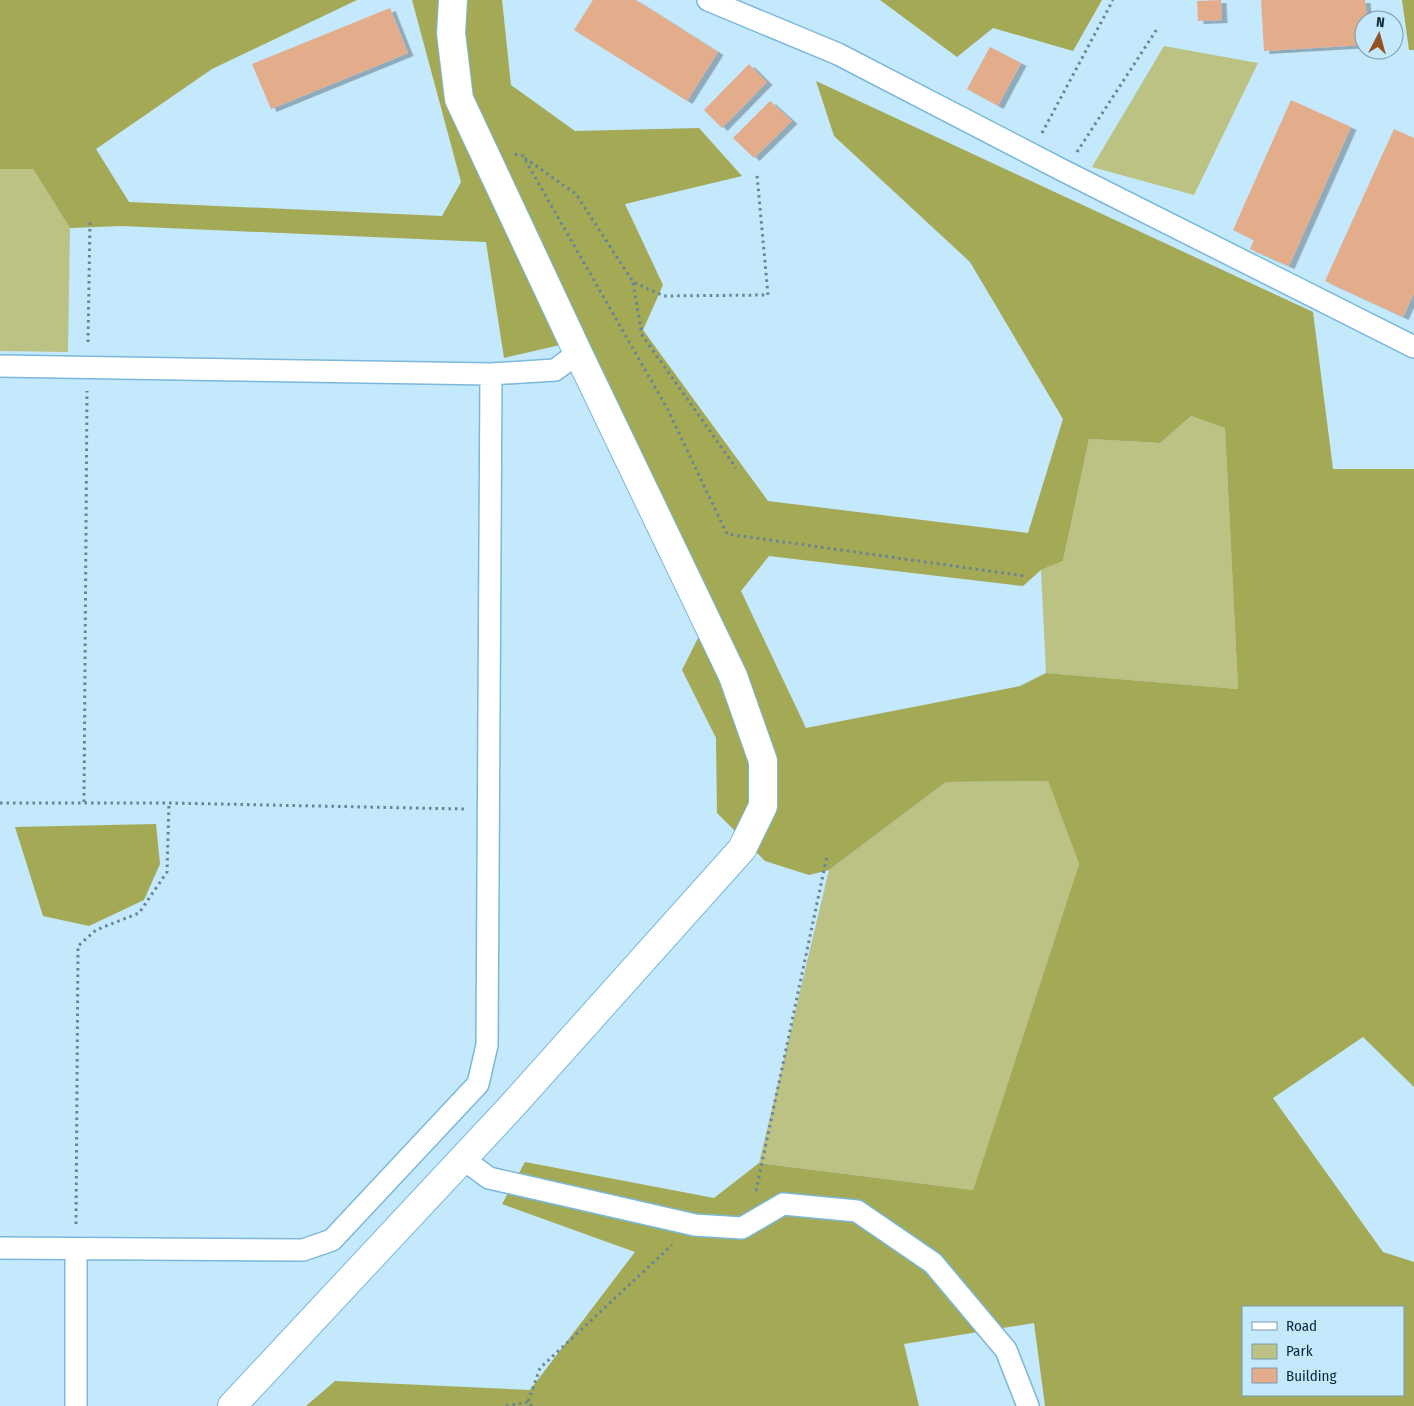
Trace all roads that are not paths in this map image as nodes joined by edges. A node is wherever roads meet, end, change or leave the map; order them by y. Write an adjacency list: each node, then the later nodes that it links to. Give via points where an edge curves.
1 (453, 0): 4 (street, via 450,33 459,99)
2 (708, 0): 3 (street, via 838,54)
3 (1414, 347)
4 (578, 353): 6 (street, via 555,370); 7 (street, via 733,676 763,761 762,806 742,849)
5 (0, 366): 6 (street)
6 (491, 374): 9 (street, via 487,1045 478,1084 332,1240 303,1250)
7 (463, 1159): 11 (street); 12 (street, via 489,1178 694,1225 742,1228 784,1204 857,1211 933,1263 1006,1350)
8 (0, 1248): 9 (street)
9 (76, 1250): 10 (street)
10 (76, 1406)
11 (232, 1406)
12 (1028, 1406)

